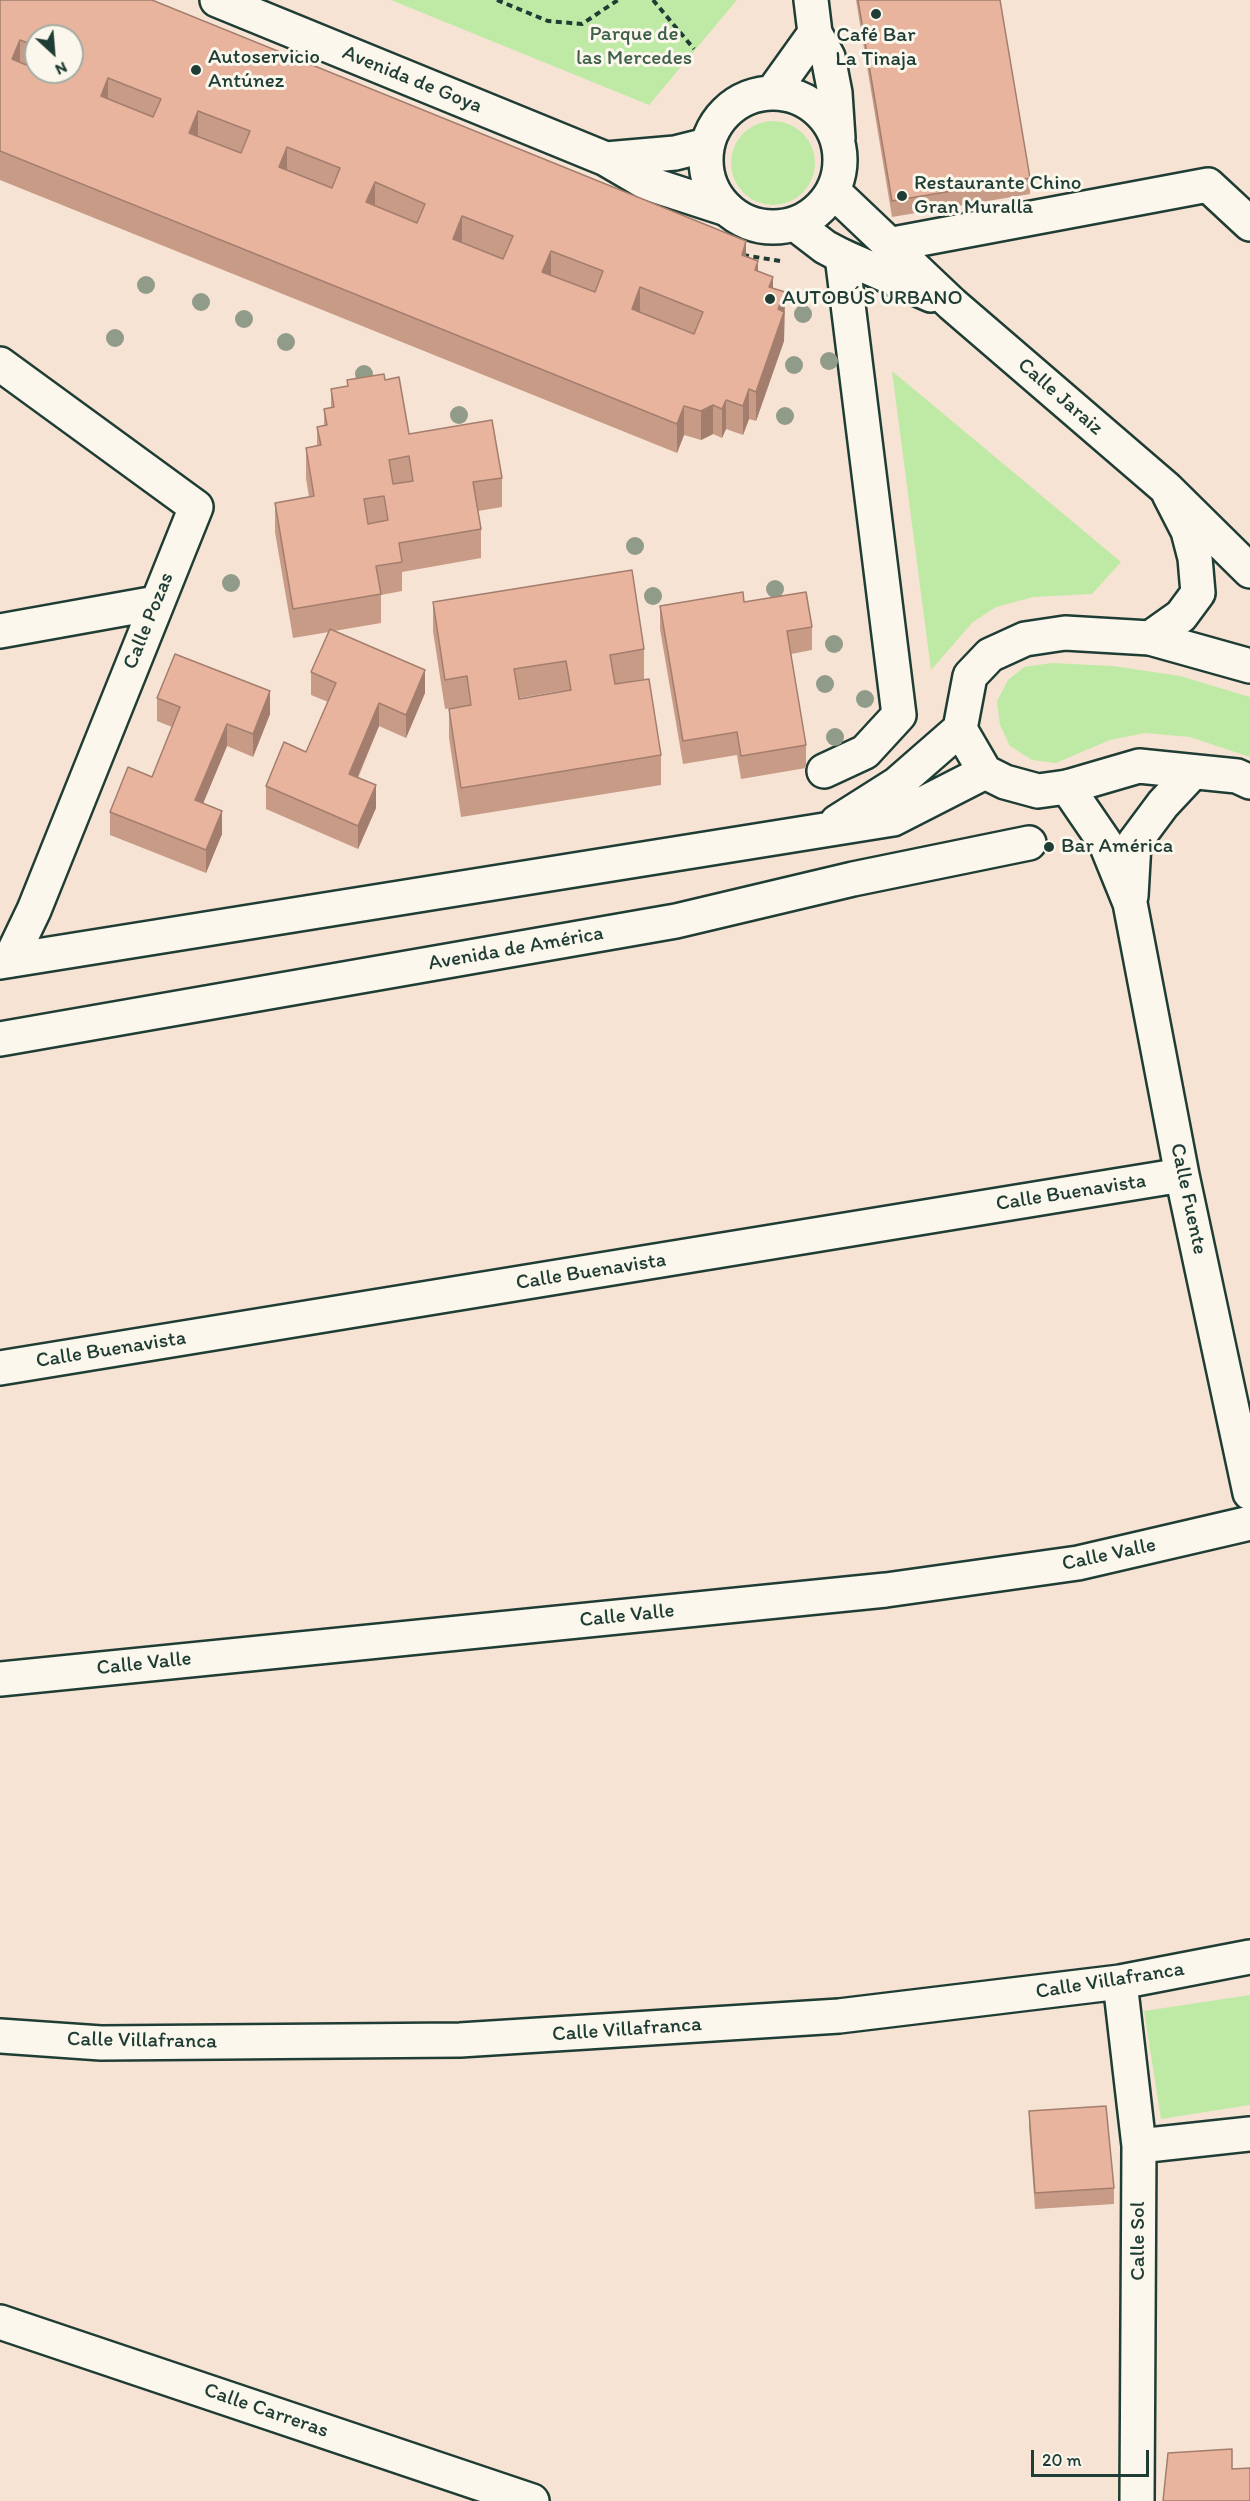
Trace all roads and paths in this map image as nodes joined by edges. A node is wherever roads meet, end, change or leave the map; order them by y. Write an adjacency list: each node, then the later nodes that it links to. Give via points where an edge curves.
1 (218, 0): 11 (street, Avenida de Goya)
2 (497, 0): 3 (path, via 548,21 582,24)
3 (618, 0)
4 (653, 0): 7 (path)
5 (812, 0): 6 (street)
6 (815, 33): 8 (street); 9 (street, via 828,57)
7 (694, 49)
8 (772, 93): 9 (street, via 801,98 824,115); 10 (street, via 743,99 720,118)
9 (838, 141): 12 (street, via 840,166)
10 (707, 145): 11 (street, Avenida de Goya, via 675,153); 13 (street, via 706,168 713,191)
11 (606, 159): 13 (street, Avenida de Goya, via 647,183)
12 (833, 191): 14 (street, via 818,211); 16 (street, Calle Jaraiz)
13 (727, 209): 14 (street, via 747,222 770,227)
14 (795, 224): 17 (street, Calle Jaraiz)
15 (1250, 224): 16 (street, via 1208,185)
16 (888, 245): 18 (street, Calle Jaraiz)
17 (842, 256): 18 (street, Calle Jaraiz); 27 (street, via 899,715 865,752)
18 (952, 304): 20 (street, Calle Jaraiz)
19 (0, 364): 22 (street, Calle Pozas, via 196,507)
20 (1167, 489): 21 (street, Calle Jaraiz); 24 (street, Calle Jaraiz, via 1188,531 1196,558 1198,593 1181,616)
21 (1250, 571)
22 (156, 603): 23 (street); 35 (street, Calle Pozas, via 34,910)
23 (0, 631)
24 (1150, 638): 25 (street); 26 (street, via 1065,633 1026,639 990,655 969,676)
25 (1250, 666)
26 (960, 729): 28 (street); 32 (street, via 897,784)
27 (824, 771)
28 (985, 772): 31 (street, via 1038,791); 32 (street, via 892,819)
29 (1192, 773): 30 (street, via 1237,776); 31 (street, via 1139,766); 34 (street, Calle Fuente, via 1134,843)
30 (1250, 782)
31 (1067, 787): 34 (street, Calle Fuente, via 1106,844)
32 (830, 827): 35 (street)
33 (1029, 843): 36 (street, Avenida de América, via 676,921)
34 (1130, 903): 37 (street, Calle Fuente)
35 (5, 961)
36 (0, 1039)
37 (1182, 1175): 38 (street, Calle Buenavista); 39 (street, Calle Fuente)
38 (0, 1368)
39 (1250, 1493)
40 (1250, 1523): 41 (street, Calle Valle, via 1078,1563 886,1590)
41 (0, 1678)
42 (1250, 1957): 43 (street, Calle Villafranca)
43 (1120, 1982): 44 (street, Calle Villafranca, via 840,2016 460,2040 101,2043); 46 (street, Calle Sol)
44 (0, 2036)
45 (1250, 2134): 46 (street)
46 (1139, 2146): 49 (street, Calle Sol)
47 (0, 2322): 48 (street, Calle Carreras)
48 (532, 2501)
49 (1137, 2501)

